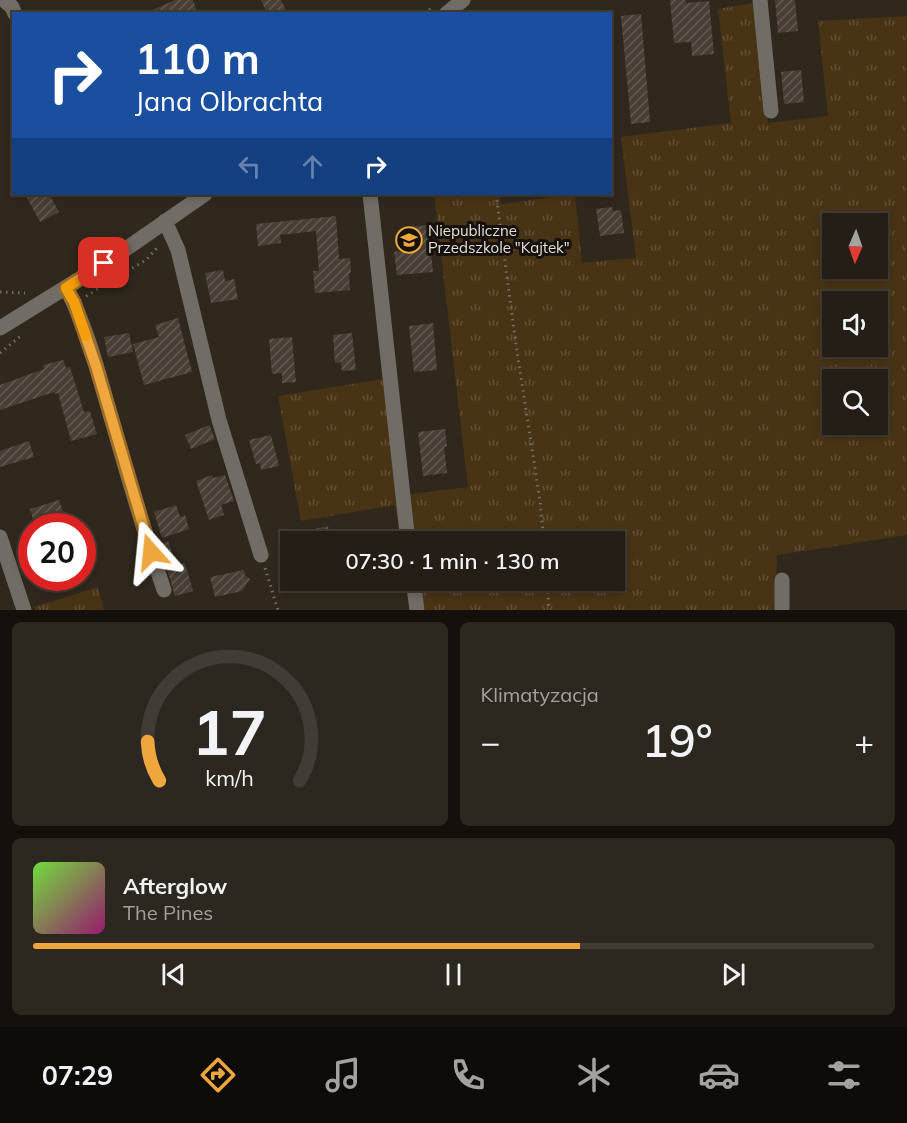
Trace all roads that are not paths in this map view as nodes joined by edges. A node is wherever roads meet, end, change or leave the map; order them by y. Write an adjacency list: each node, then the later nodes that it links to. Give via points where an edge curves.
1 (4, 0): 4 (street)
2 (463, 0): 5 (street)
3 (760, 0): 6 (street)
4 (14, 12)
5 (448, 12)
6 (771, 111)
7 (203, 195): 9 (street)
8 (370, 195): 13 (street)
9 (186, 200): 10 (street)
10 (165, 221): 11 (street); 15 (street, via 178,250 219,420)
11 (66, 288): 12 (street); 17 (street, via 96,366)
12 (0, 328)
13 (407, 531)
14 (0, 537): 19 (street)
15 (261, 555)
16 (782, 580): 21 (street)
17 (164, 590)
18 (414, 591): 20 (street)
19 (24, 610)
20 (417, 610)
21 (782, 610)

